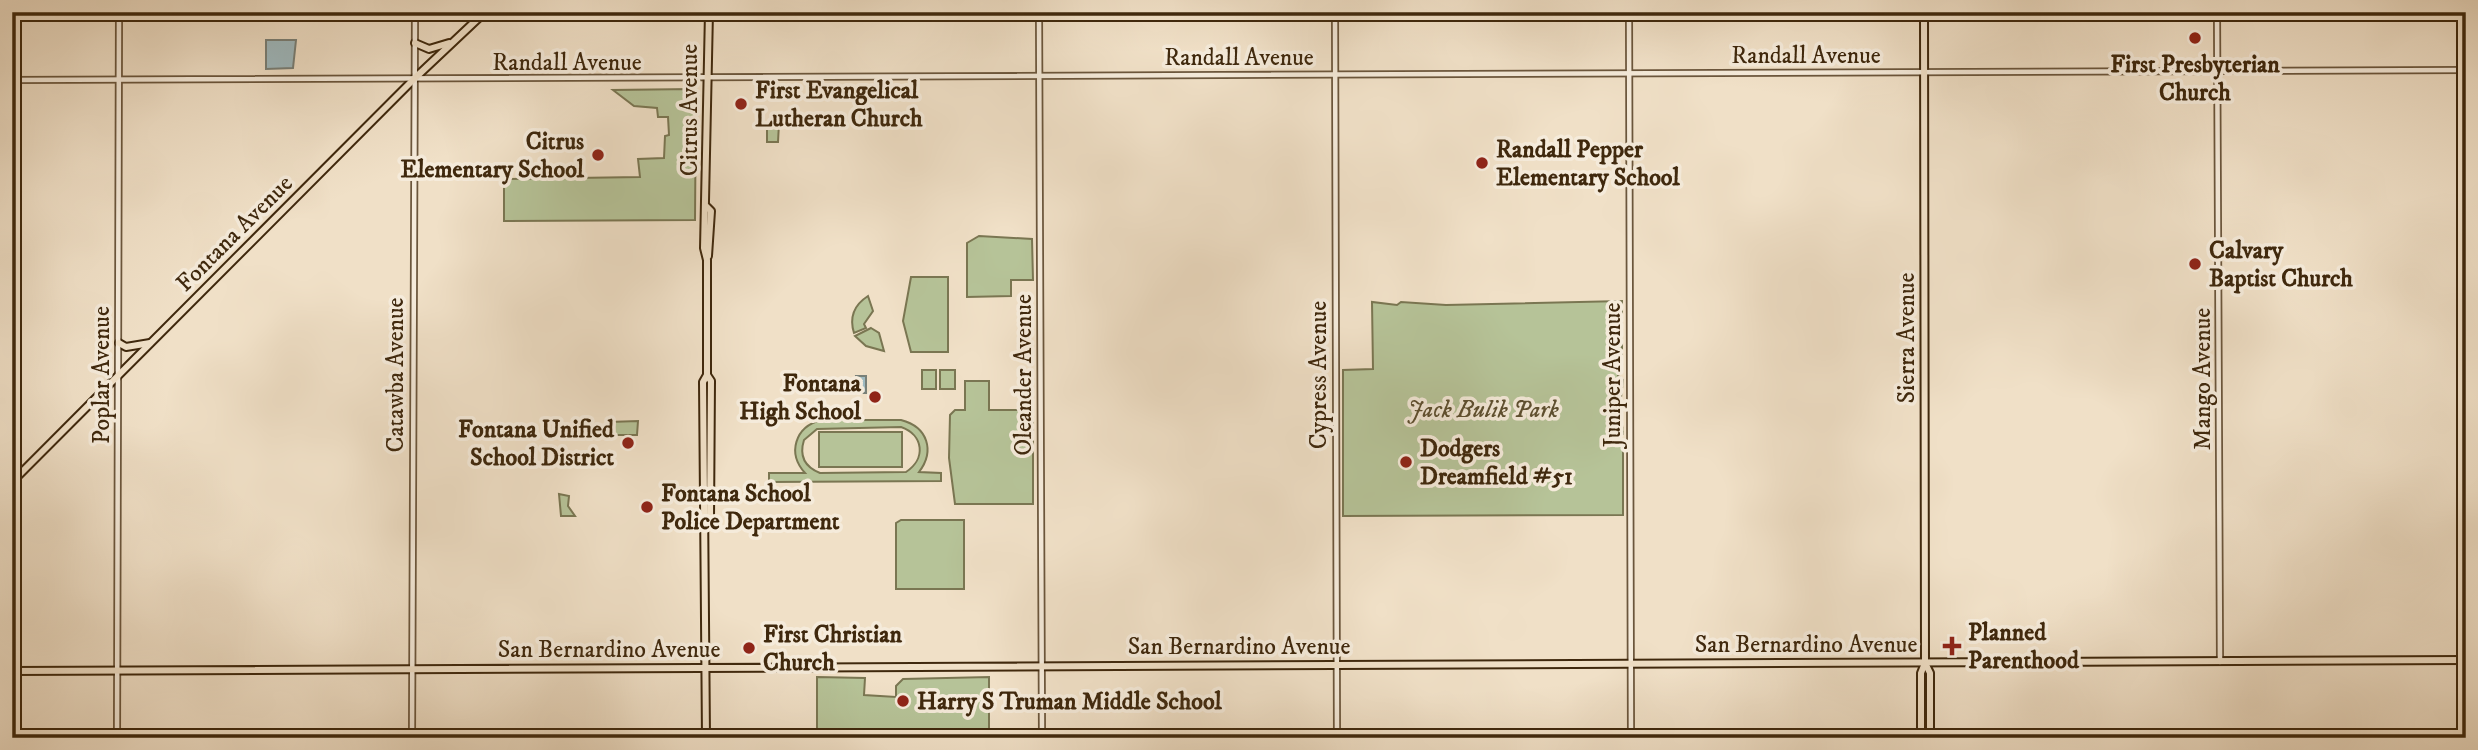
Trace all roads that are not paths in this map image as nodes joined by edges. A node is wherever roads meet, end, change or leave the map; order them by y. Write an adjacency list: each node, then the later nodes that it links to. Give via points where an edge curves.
1 (119, 12): 20 (street, Poplar Avenue)
2 (415, 12): 11 (street, Catawba Avenue)
3 (485, 12): 10 (main road, Fontana Avenue)
4 (709, 12): 19 (main road, Citrus Avenue)
5 (1039, 12): 17 (street, Oleander Avenue)
6 (1335, 12): 16 (street, Cypress Avenue)
7 (1629, 12): 15 (street, Juniper Avenue)
8 (1924, 12): 14 (main road, Sierra Avenue)
9 (2217, 12): 13 (street, Mango Avenue)
10 (454, 41): 11 (main road, via 429,49); 18 (main road, Fontana Avenue)
11 (415, 43): 18 (street, Catawba Avenue)
12 (2466, 70): 13 (street, Randall Avenue)
13 (2218, 71): 14 (street, Randall Avenue); 27 (street, Mango Avenue)
14 (1924, 72): 15 (street, Randall Avenue); 28 (main road, Sierra Avenue)
15 (1629, 73): 16 (street, Randall Avenue); 29 (street, Juniper Avenue)
16 (1335, 74): 17 (street, Randall Avenue); 30 (street, Cypress Avenue)
17 (1039, 76): 19 (street, Randall Avenue); 31 (street, Oleander Avenue)
18 (415, 78): 19 (street, Randall Avenue); 20 (street, Randall Avenue); 23 (main road, Fontana Avenue); 33 (street, Catawba Avenue)
19 (709, 78): 32 (main road, Citrus Avenue, via 704,211 707,375 703,382)
20 (118, 79): 21 (street, Randall Avenue); 22 (street, Poplar Avenue)
21 (12, 80)
22 (119, 343): 23 (main road, via 126,347); 24 (street, Poplar Avenue)
23 (152, 343): 24 (main road, Fontana Avenue)
24 (119, 376): 25 (main road, Fontana Avenue); 35 (street, Poplar Avenue)
25 (12, 482)
26 (2466, 660): 27 (main road, San Bernardino Avenue)
27 (2220, 662): 28 (main road, San Bernardino Avenue)
28 (1925, 663): 29 (main road, San Bernardino Avenue); 42 (main road, Sierra Avenue); 43 (main road, Sierra Avenue, via 1930,673)
29 (1631, 664): 30 (main road, San Bernardino Avenue); 41 (street, Juniper Avenue)
30 (1336, 666): 31 (main road, San Bernardino Avenue); 40 (street, Cypress Avenue)
31 (1042, 667): 32 (main road, San Bernardino Avenue); 39 (street, Oleander Avenue)
32 (706, 668): 33 (main road, San Bernardino Avenue); 38 (main road, Citrus Avenue)
33 (411, 670): 35 (main road, San Bernardino Avenue); 37 (street, Catawba Avenue)
34 (12, 671): 35 (main road, San Bernardino Avenue)
35 (117, 671): 36 (street, Poplar Avenue)
36 (117, 738)
37 (412, 738)
38 (706, 738)
39 (1042, 738)
40 (1337, 738)
41 (1631, 738)
42 (1921, 738)
43 (1930, 738)

